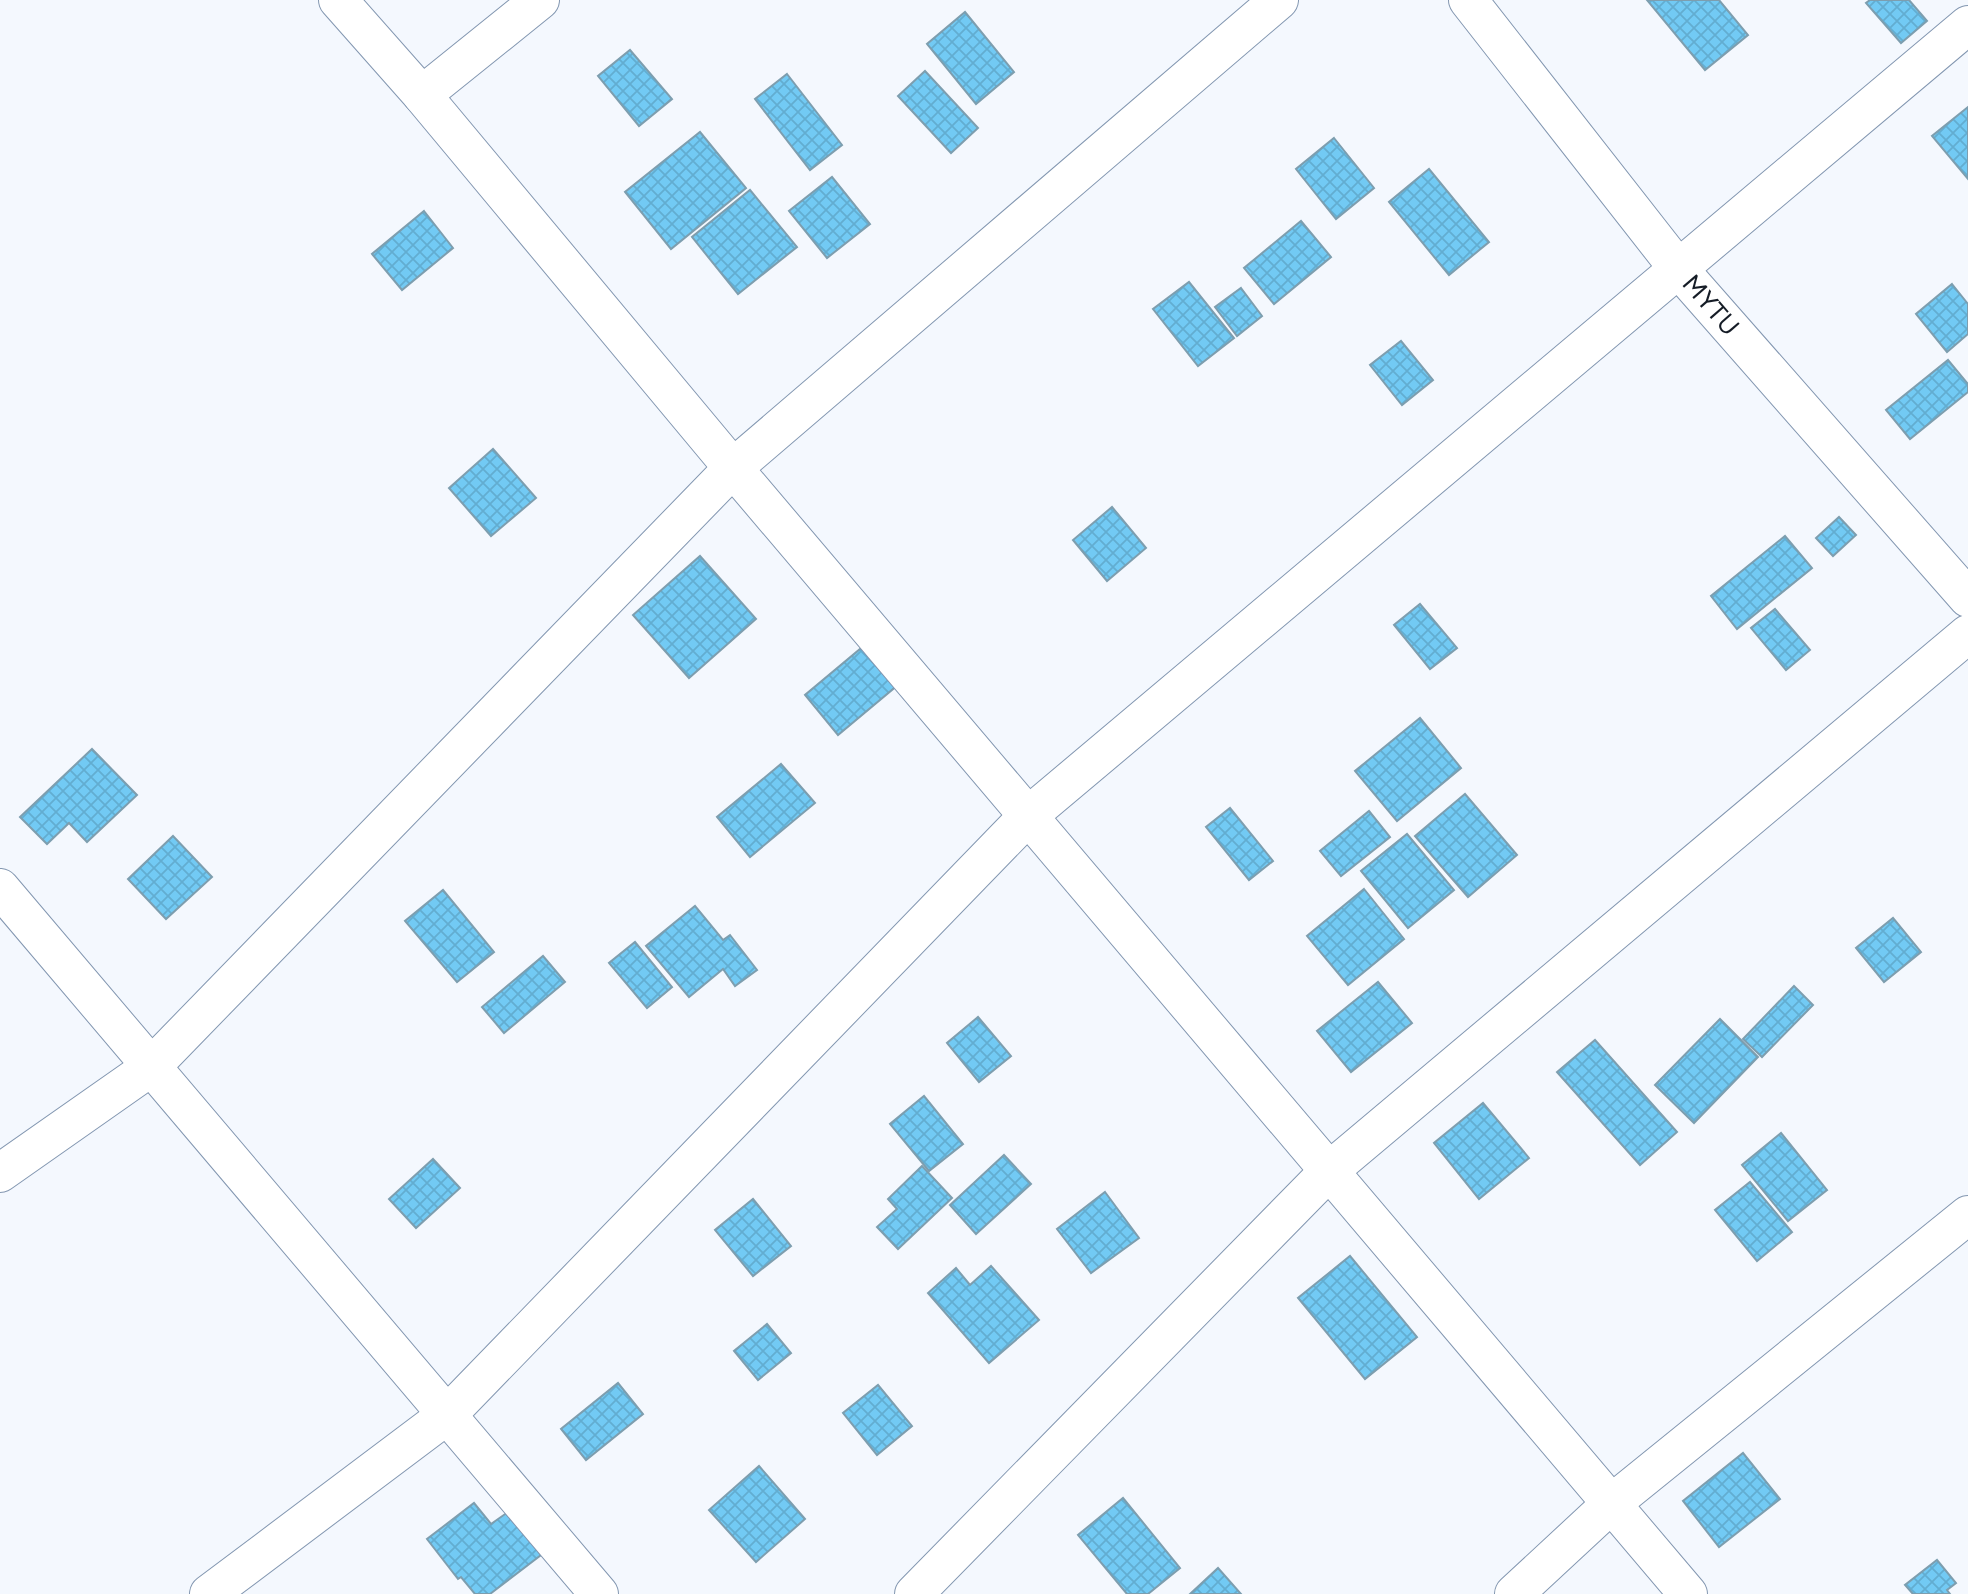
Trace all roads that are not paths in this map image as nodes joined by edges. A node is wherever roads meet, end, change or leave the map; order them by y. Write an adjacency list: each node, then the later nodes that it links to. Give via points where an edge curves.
1 (338, 0): 6 (street)
2 (540, 0): 6 (street)
3 (1279, 0): 8 (street)
4 (1468, 0): 7 (street, MYTU)
5 (1968, 25): 7 (street)
6 (422, 95): 8 (street)
7 (1678, 267): 9 (street, MYTU); 11 (street)
8 (733, 468): 11 (street); 13 (street)
9 (1968, 598)
10 (1968, 635): 14 (street)
11 (1028, 816): 14 (street); 17 (street)
12 (0, 888): 13 (street)
13 (150, 1067): 15 (street); 17 (street)
14 (1329, 1171): 18 (street); 21 (street)
15 (0, 1173)
16 (1968, 1215): 18 (street)
17 (447, 1415): 19 (street); 20 (street)
18 (1611, 1504): 22 (street); 23 (street)
19 (209, 1594)
20 (598, 1594)
21 (914, 1594)
22 (1514, 1594)
23 (1688, 1594)

